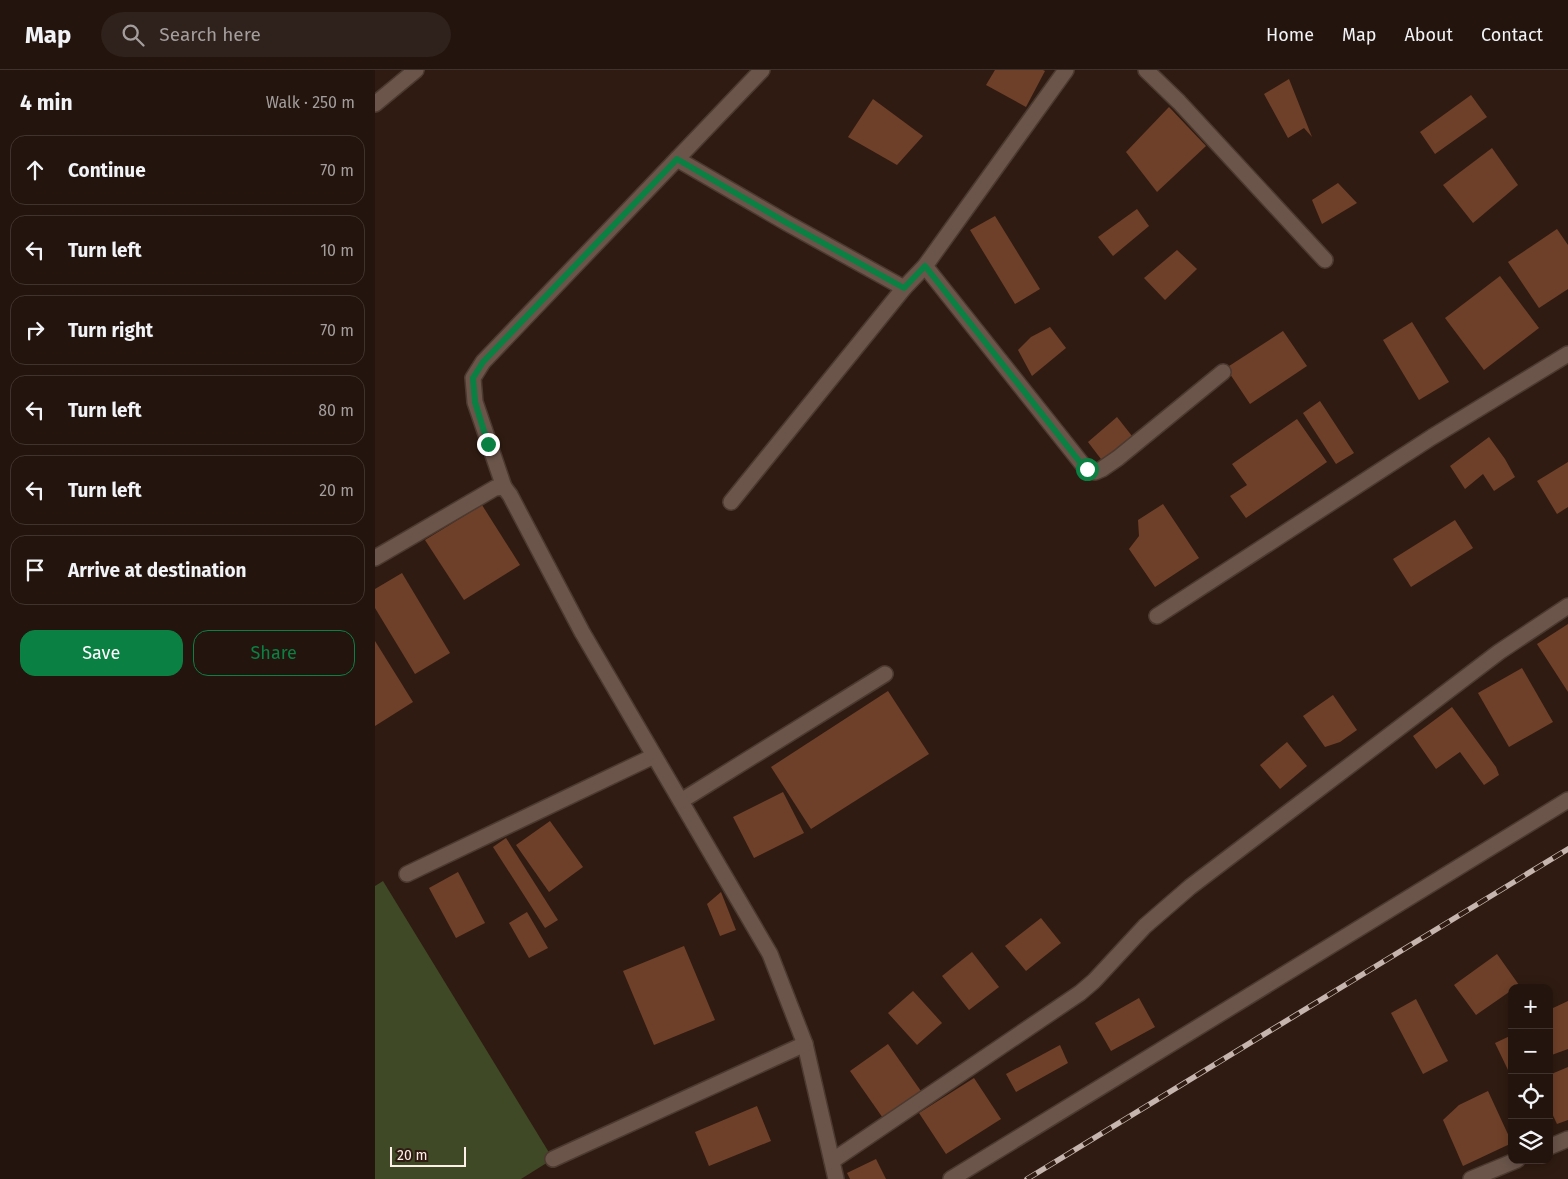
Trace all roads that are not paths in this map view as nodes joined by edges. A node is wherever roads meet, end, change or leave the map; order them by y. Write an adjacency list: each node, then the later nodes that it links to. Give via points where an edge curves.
1 (416, 70): 5 (street)
2 (762, 70): 6 (street)
3 (1065, 70): 8 (street)
4 (1146, 70): 7 (street)
5 (375, 104)
6 (677, 159): 9 (street); 12 (street, via 483,362 473,378 475,402)
7 (1325, 260)
8 (925, 266): 9 (street); 11 (street, via 1083,466 1095,472 1118,458)
9 (904, 288): 13 (street)
10 (1568, 354): 16 (street, via 1432,437)
11 (1223, 372)
12 (504, 487): 14 (street, via 495,488); 18 (street, via 582,632)
13 (731, 502)
14 (375, 558)
15 (1568, 606): 26 (street, via 1499,652 1190,887 1145,926 1080,993)
16 (1157, 616)
17 (885, 674): 20 (street)
18 (655, 756): 20 (street); 21 (street)
19 (1568, 800): 29 (street)
20 (681, 801): 22 (street, via 770,954)
21 (407, 874)
22 (805, 1044): 25 (street); 26 (street)
23 (1568, 1139): 24 (street)
24 (1553, 1145)
25 (553, 1159)
26 (832, 1161): 28 (street)
27 (1508, 1164): 30 (street)
28 (836, 1179)
29 (951, 1179)
30 (1471, 1179)

